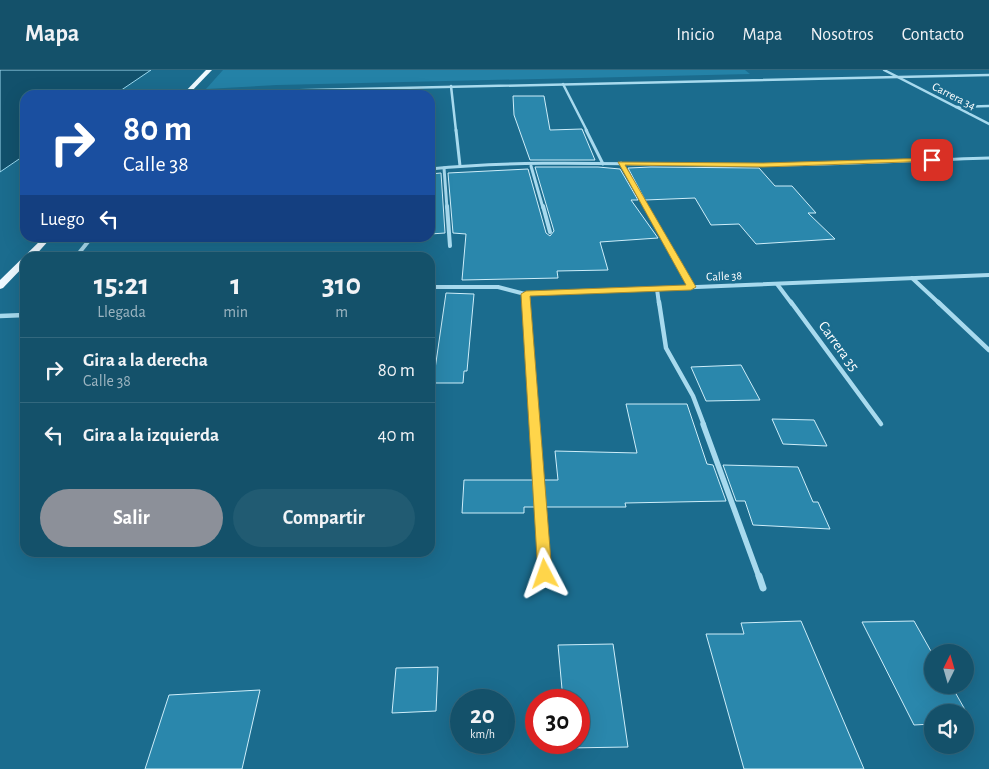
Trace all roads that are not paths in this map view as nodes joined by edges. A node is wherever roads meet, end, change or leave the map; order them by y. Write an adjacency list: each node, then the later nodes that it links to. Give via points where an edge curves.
1 (209, 70): 7 (main road)
2 (884, 70): 4 (street, Carrera 34)
3 (989, 76): 4 (street)
4 (899, 78): 5 (street); 9 (street, Carrera 34)
5 (563, 84): 6 (street); 14 (street)
6 (451, 86): 8 (street); 15 (street)
7 (190, 90)
8 (303, 90)
9 (955, 106): 10 (street); 11 (street, Carrera 34)
10 (989, 106)
11 (989, 124)
12 (989, 158): 13 (street, via 763,165)
13 (620, 163): 14 (street); 30 (street)
14 (603, 164): 16 (street)
15 (460, 166): 16 (street); 17 (street)
16 (531, 166): 19 (street)
17 (444, 168): 18 (street); 22 (street)
18 (435, 169)
19 (550, 232)
20 (43, 242): 23 (main road)
21 (88, 242): 24 (street)
22 (450, 246)
23 (33, 252)
24 (80, 252)
25 (20, 265): 29 (main road)
26 (989, 275): 27 (street, Calle 38)
27 (912, 278): 28 (street, Calle 38); 36 (street)
28 (777, 284): 30 (street, Calle 38); 37 (street, Carrera 35)
29 (0, 286)
30 (691, 287): 32 (street, Calle 38)
31 (435, 288): 33 (street, Calle 38, via 498,287)
32 (657, 289): 33 (street, Calle 38); 39 (street, via 666,348 693,396)
33 (526, 294): 38 (street)
34 (20, 314): 35 (street)
35 (0, 316)
36 (989, 350)
37 (880, 424)
38 (545, 574)
39 (763, 588)

